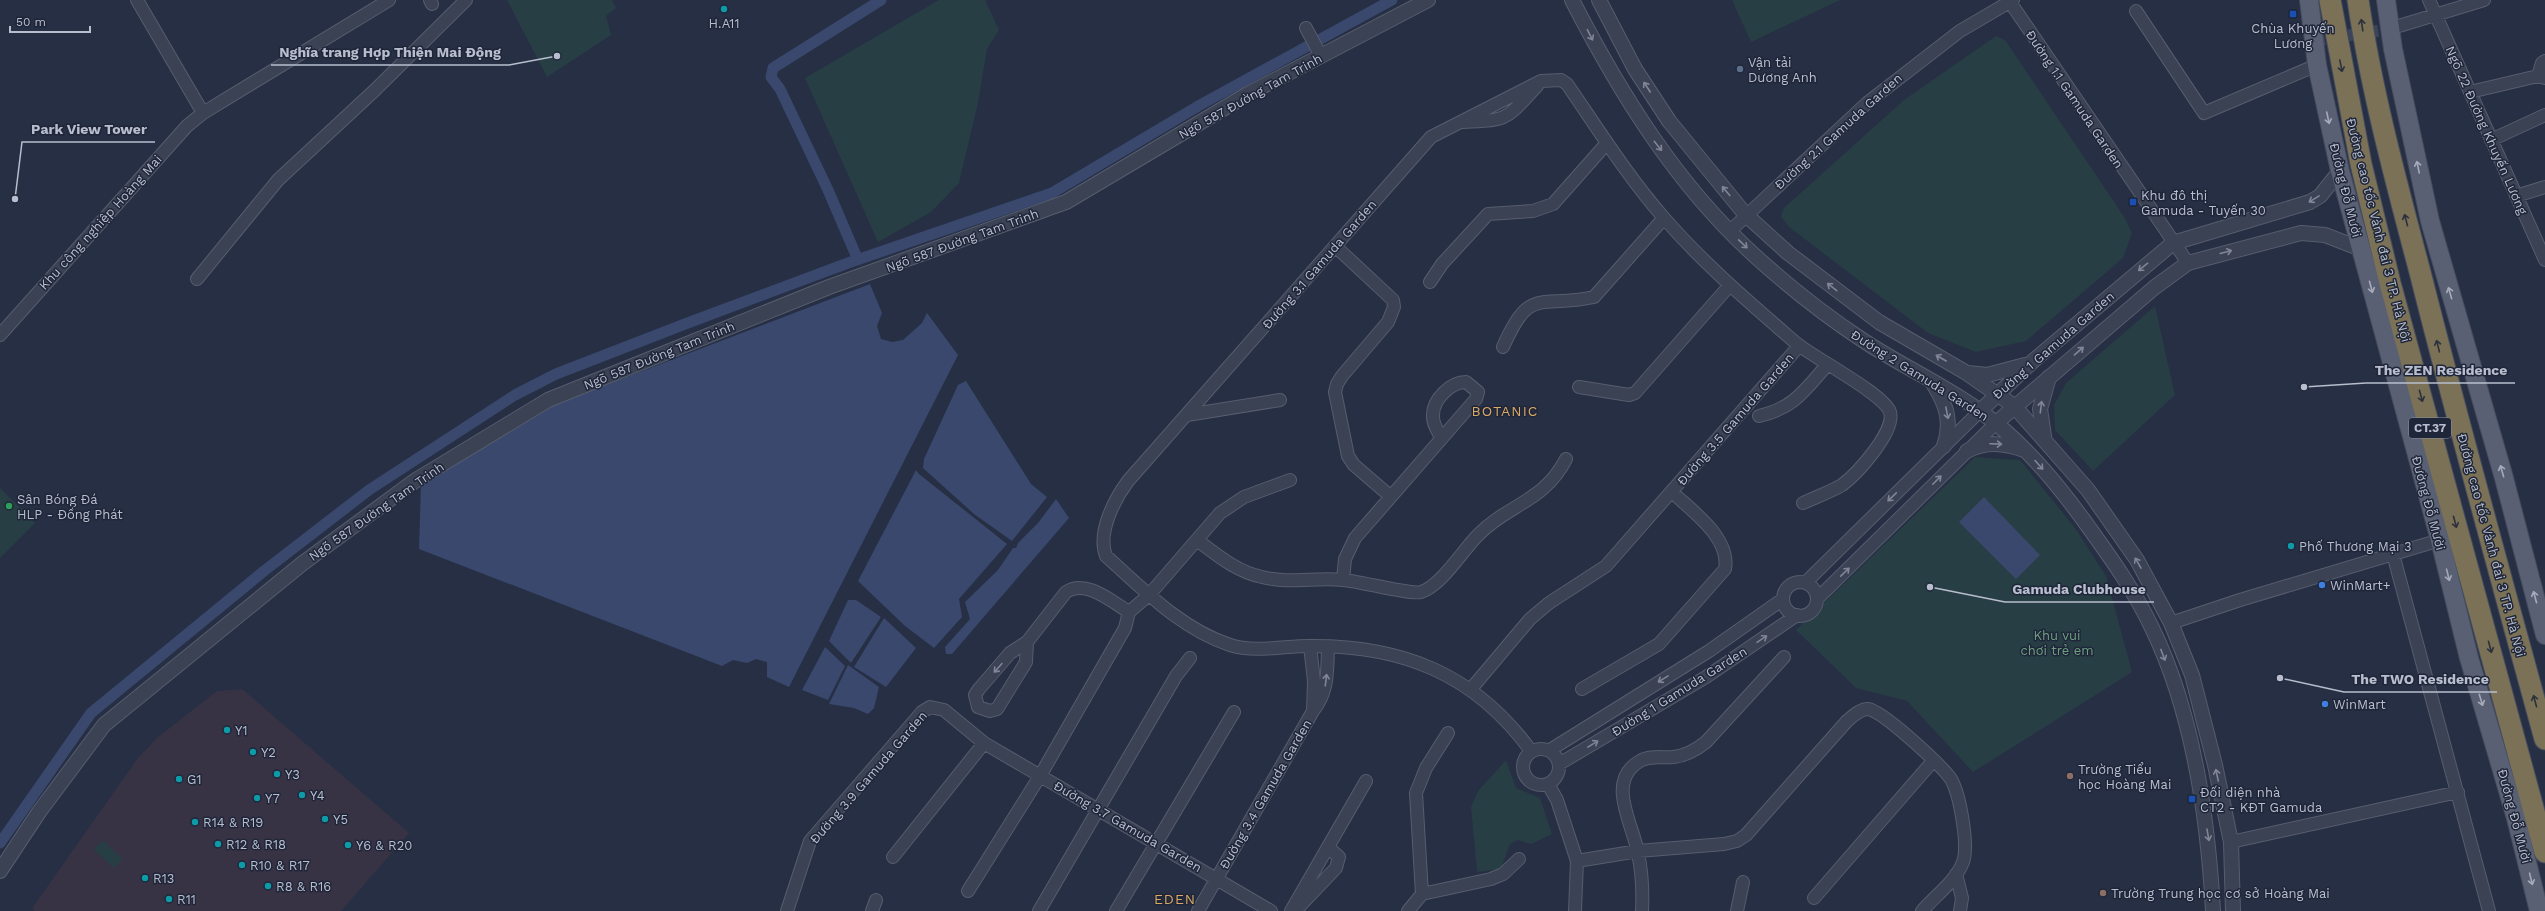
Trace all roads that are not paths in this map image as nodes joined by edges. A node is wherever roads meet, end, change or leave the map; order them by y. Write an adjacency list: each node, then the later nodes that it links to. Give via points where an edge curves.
1 (137, 0): 25 (street)
2 (389, 0): 25 (street, Khu công nghiệp Hoàng Mai)
3 (466, 0): 42 (street, via 278,180)
4 (1428, 0): 14 (street, Ngõ 587 Đường Tam Trinh)
5 (1572, 0): 35 (street, Đường 2 Gamuda Garden, one-way to 35, via 1599,52 1654,142)
6 (1599, 0): 33 (street, Đường 2 Gamuda Garden, one-way to 6, via 1669,121 1635,69)
7 (2309, 0): 21 (main road, Đường Đỗ Mười)
8 (2330, 0): 111 (highway, Đường cao tốc Vành đai 3 TP. Hà Nội / CT.37, one-way to 111, via 2361,164 2390,283)
9 (2358, 0): 96 (highway, Đường cao tốc Vành đai 3 TP. Hà Nội / CT.37, one-way to 9, via 2455,410 2389,155)
10 (2386, 0): 17 (main road)
11 (2429, 0): 16 (street, Ngõ 22 Đường Khuyến Lương)
12 (2011, 1): 33 (street, Đường 2.1 Gamuda Garden, via 1960,32 1867,103); 36 (street, Đường 1.1 Gamuda Garden)
13 (2477, 1): 16 (street)
14 (1412, 4): 19 (street, Ngõ 587 Đường Tam Trinh)
15 (2136, 11): 21 (street, via 2204,113)
16 (2435, 14): 17 (street); 24 (street, Ngõ 22 Đường Khuyến Lương)
17 (2389, 29): 83 (main road, one-way to 17, via 2504,478 2430,221)
18 (1308, 31): 19 (street)
19 (1319, 52): 115 (street, Ngõ 587 Đường Tam Trinh, via 1066,202 829,287 548,400 416,480 308,559 104,725 39,812)
20 (2545, 61): 22 (street, via 2542,62)
21 (2317, 65): 30 (main road, Đường Đỗ Mười, one-way to 30)
22 (2542, 77): 24 (street)
23 (1541, 81): 27 (street, Đường 3.1 Gamuda Garden); 27 (street, Đường 3.1 Gamuda Garden, via 1508,116 1500,120); 29 (street, Đường 3.1 Gamuda Garden, via 1561,80 1567,84)
24 (2470, 92): 28 (street, Ngõ 22 Đường Khuyến Lương)
25 (203, 113): 45 (street, Khu công nghiệp Hoàng Mai, via 151,166)
26 (2545, 115): 28 (street)
27 (1458, 122): 37 (street, Đường 3.1 Gamuda Garden, via 1426,142)
28 (2491, 140): 32 (street, Ngõ 22 Đường Khuyến Lương)
29 (1607, 143): 34 (street, Đường 3.1 Gamuda Garden); 43 (street, via 1553,204 1533,211 1488,214 1442,264)
30 (2340, 171): 36 (street, Đường 1 Gamuda Garden, one-way to 36, via 2320,196 2310,202); 38 (main road, Đường Đỗ Mười)
31 (2545, 187): 32 (street)
32 (2516, 196): 40 (street, Ngõ 22 Đường Khuyến Lương)
33 (1745, 214): 35 (street, Đường 2.1 Gamuda Garden); 50 (street, Đường 2 Gamuda Garden, one-way to 33, via 1879,322 1788,253)
34 (1664, 218): 39 (street, Đường 3.1 Gamuda Garden); 47 (street, via 1594,297 1537,303 1527,307 1514,323)
35 (1730, 231): 52 (street, Đường 2 Gamuda Garden, one-way to 52, via 1754,255 1826,313 1864,341)
36 (2174, 243): 41 (street, Đường 1.1 Gamuda Garden); 48 (street, Đường 1 Gamuda Garden, one-way to 48)
37 (1335, 246): 58 (street, Đường 3.1 Gamuda Garden); 69 (street, via 1393,300 1394,307 1388,322 1342,376 1335,392 1348,456 1354,466)
38 (2361, 249): 41 (street, Đường 1 Gamuda Garden, one-way to 38, via 2301,233 2325,235); 72 (main road, Đường Đỗ Mười, one-way to 72)
39 (1697, 252): 44 (street, Đường 3.5 Gamuda Garden)
40 (2545, 260)
41 (2188, 262): 51 (street, Đường 1 Gamuda Garden, one-way to 41)
42 (197, 279)
43 (1430, 282)
44 (1730, 285): 46 (street, Đường 3.5 Gamuda Garden); 53 (street, via 1635,393 1629,395 1611,390)
45 (0, 335)
46 (1799, 346): 49 (street, Đường 3.5 Gamuda Garden); 68 (street, Đường 3.5 Gamuda Garden)
47 (1503, 347)
48 (2033, 361): 50 (street, via 2008,371 1988,375); 54 (street, Đường 1 Gamuda Garden)
49 (1827, 365): 59 (street, Đường 3.5 Gamuda Garden, via 1787,407); 70 (street, Đường 3.5 Gamuda Garden, via 1878,398 1889,411 1891,420 1882,441 1848,480)
50 (1965, 372): 54 (street, Đường 2 Gamuda Garden)
51 (2049, 376): 56 (street, Đường 1 Gamuda Garden); 62 (street, one-way to 51, via 2040,409)
52 (1933, 383): 57 (street, Đường 2 Gamuda Garden); 63 (street, one-way to 63, via 1948,413 1948,433)
53 (1579, 387)
54 (1998, 394): 56 (street, Đường 2 Gamuda Garden); 57 (street, Đường 1 Gamuda Garden)
55 (1280, 400): 58 (street)
56 (2014, 406): 60 (street, Đường 1 Gamuda Garden); 62 (street, Đường 2 Gamuda Garden)
57 (1980, 411): 60 (street, Đường 2 Gamuda Garden); 63 (street, Đường 1 Gamuda Garden)
58 (1188, 415): 76 (street, Đường 3.1 Gamuda Garden, via 1116,497 1104,536 1103,548 1106,556)
59 (1759, 416)
60 (1996, 423): 64 (street, Đường 1 Gamuda Garden); 65 (street, Đường 2 Gamuda Garden)
61 (1441, 438): 61 (street, via 1476,399 1478,392 1466,382 1458,382 1451,386 1434,407 1432,416); 69 (street)
62 (2044, 439): 81 (street, Đường 2 Gamuda Garden, one-way to 62, via 2136,560 2097,502)
63 (1944, 446): 75 (street, Đường 1 Gamuda Garden, one-way to 75)
64 (1967, 451): 65 (street, one-way to 65, via 1977,446 1994,444); 78 (street, Đường 1 Gamuda Garden, one-way to 64)
65 (2026, 451): 82 (street, Đường 2 Gamuda Garden, one-way to 82, via 2082,517 2121,572)
66 (1566, 459): 74 (street, via 1541,492 1490,524 1433,586 1426,590 1419,593)
67 (1290, 480): 71 (street, via 1230,504)
68 (1672, 492): 91 (street, Đường 3.5 Gamuda Garden, via 1606,566 1530,618); 92 (street, Đường 3.5 Gamuda Garden, via 1700,517 1721,544 1727,559 1724,569 1720,577 1659,644)
69 (1390, 496): 74 (street, via 1354,538 1345,559)
70 (1803, 503)
71 (1197, 540): 74 (street, via 1223,560 1262,577 1284,580); 76 (street)
72 (2440, 540): 73 (street); 138 (main road, Đường Đỗ Mười, one-way to 138, via 2469,658 2516,818)
73 (2393, 554): 81 (street); 105 (street)
74 (1343, 580)
75 (1805, 583): 77 (street, via 1797,582 1790,585); 78 (street, via 1816,592)
76 (1149, 594): 79 (street); 85 (street, Đường 3.1 Gamuda Garden, via 1179,620 1232,646)
77 (1783, 599): 80 (street, via 1790,612); 87 (street, Đường 1 Gamuda Garden)
78 (1817, 599): 80 (street, via 1812,611 1805,615)
79 (1129, 612): 84 (street, via 1093,591 1074,587 1066,592); 102 (street, via 1125,628)
80 (1797, 615): 90 (street, Đường 1 Gamuda Garden, one-way to 80)
81 (2171, 623): 82 (street); 107 (street, Đường 2 Gamuda Garden, one-way to 81, via 2192,675)
82 (2153, 630): 135 (street, Đường 2 Gamuda Garden, one-way to 135, via 2174,684 2196,769 2209,846)
83 (2545, 635)
84 (1027, 642): 84 (street, one-way to 84, via 1010,654 979,689 975,695 978,707 990,711 997,709 1026,662)
85 (1310, 646): 86 (street, Đường 3.1 Gamuda Garden); 93 (street, Đường 3.4 Gamuda Garden, via 1314,681)
86 (1328, 646): 91 (street, Đường 3.1 Gamuda Garden, via 1365,649 1415,660); 93 (street, Đường 3.4 Gamuda Garden, one-way to 86, via 1322,699 1326,683)
87 (1709, 651): 90 (street); 98 (street, Đường 1 Gamuda Garden, one-way to 98)
88 (1784, 657): 110 (street, via 1696,750 1674,757 1642,759 1626,773 1622,786 1623,800)
89 (1190, 658): 106 (street, via 1176,676)
90 (1720, 668): 101 (street, Đường 1 Gamuda Garden, one-way to 90)
91 (1471, 689): 99 (street, Đường 3.1 Gamuda Garden, via 1517,732)
92 (1582, 689)
93 (1313, 711): 117 (street, Đường 3.4 Gamuda Garden)
94 (1234, 712): 108 (street)
95 (1448, 733): 120 (street, via 1426,768 1416,793)
96 (2545, 738)
97 (984, 743): 102 (street, Đường 3.7 Gamuda Garden); 112 (street); 122 (street, Đường 3.9 Gamuda Garden, via 944,710 938,707 922,712 810,841)
98 (1550, 750): 99 (street, via 1543,748); 101 (street)
99 (1530, 751): 104 (street, via 1523,762 1525,776 1535,784)
100 (1933, 761): 110 (street, via 1887,718 1866,709 1847,721 1746,835 1737,841); 116 (street, via 1951,779 1958,800 1965,842 1963,862); 121 (street)
101 (1559, 764): 104 (street, via 1559,772)
102 (1040, 776): 106 (street, Đường 3.7 Gamuda Garden); 119 (street)
103 (1366, 780): 109 (street)
104 (1548, 784): 114 (street, via 1557,800)
105 (2458, 792): 107 (street); 137 (street)
106 (1099, 809): 108 (street, Đường 3.7 Gamuda Garden); 123 (street)
107 (2231, 842): 136 (street, Đường 2 Gamuda Garden)
108 (1156, 843): 117 (street, Đường 3.7 Gamuda Garden); 124 (street)
109 (1328, 847): 127 (street); 128 (street, via 1339,856 1338,864)
110 (1638, 851): 114 (street); 131 (street, via 1643,886)
111 (2545, 852)
112 (893, 857)
113 (1519, 859): 120 (street, via 1503,874 1491,879)
114 (1577, 861): 130 (street)
115 (0, 871)
116 (1956, 874): 133 (street); 134 (street, via 1962,898)
117 (1217, 878): 125 (street, Đường 3.4 Gamuda Garden); 126 (street, Đường 3.7 Gamuda Garden)
118 (1743, 882): 132 (street)
119 (968, 891)
120 (1422, 894): 129 (street)
121 (1814, 898)
122 (787, 911)
123 (1039, 911)
124 (1116, 911)
125 (1198, 911)
126 (1271, 911)
127 (1291, 911)
128 (1295, 911)
129 (1408, 911)
130 (1575, 911)
131 (1642, 911)
132 (1736, 911)
133 (1922, 911)
134 (1960, 911)
135 (2213, 911)
136 (2233, 911)
137 (2488, 911)
138 (2539, 911)

